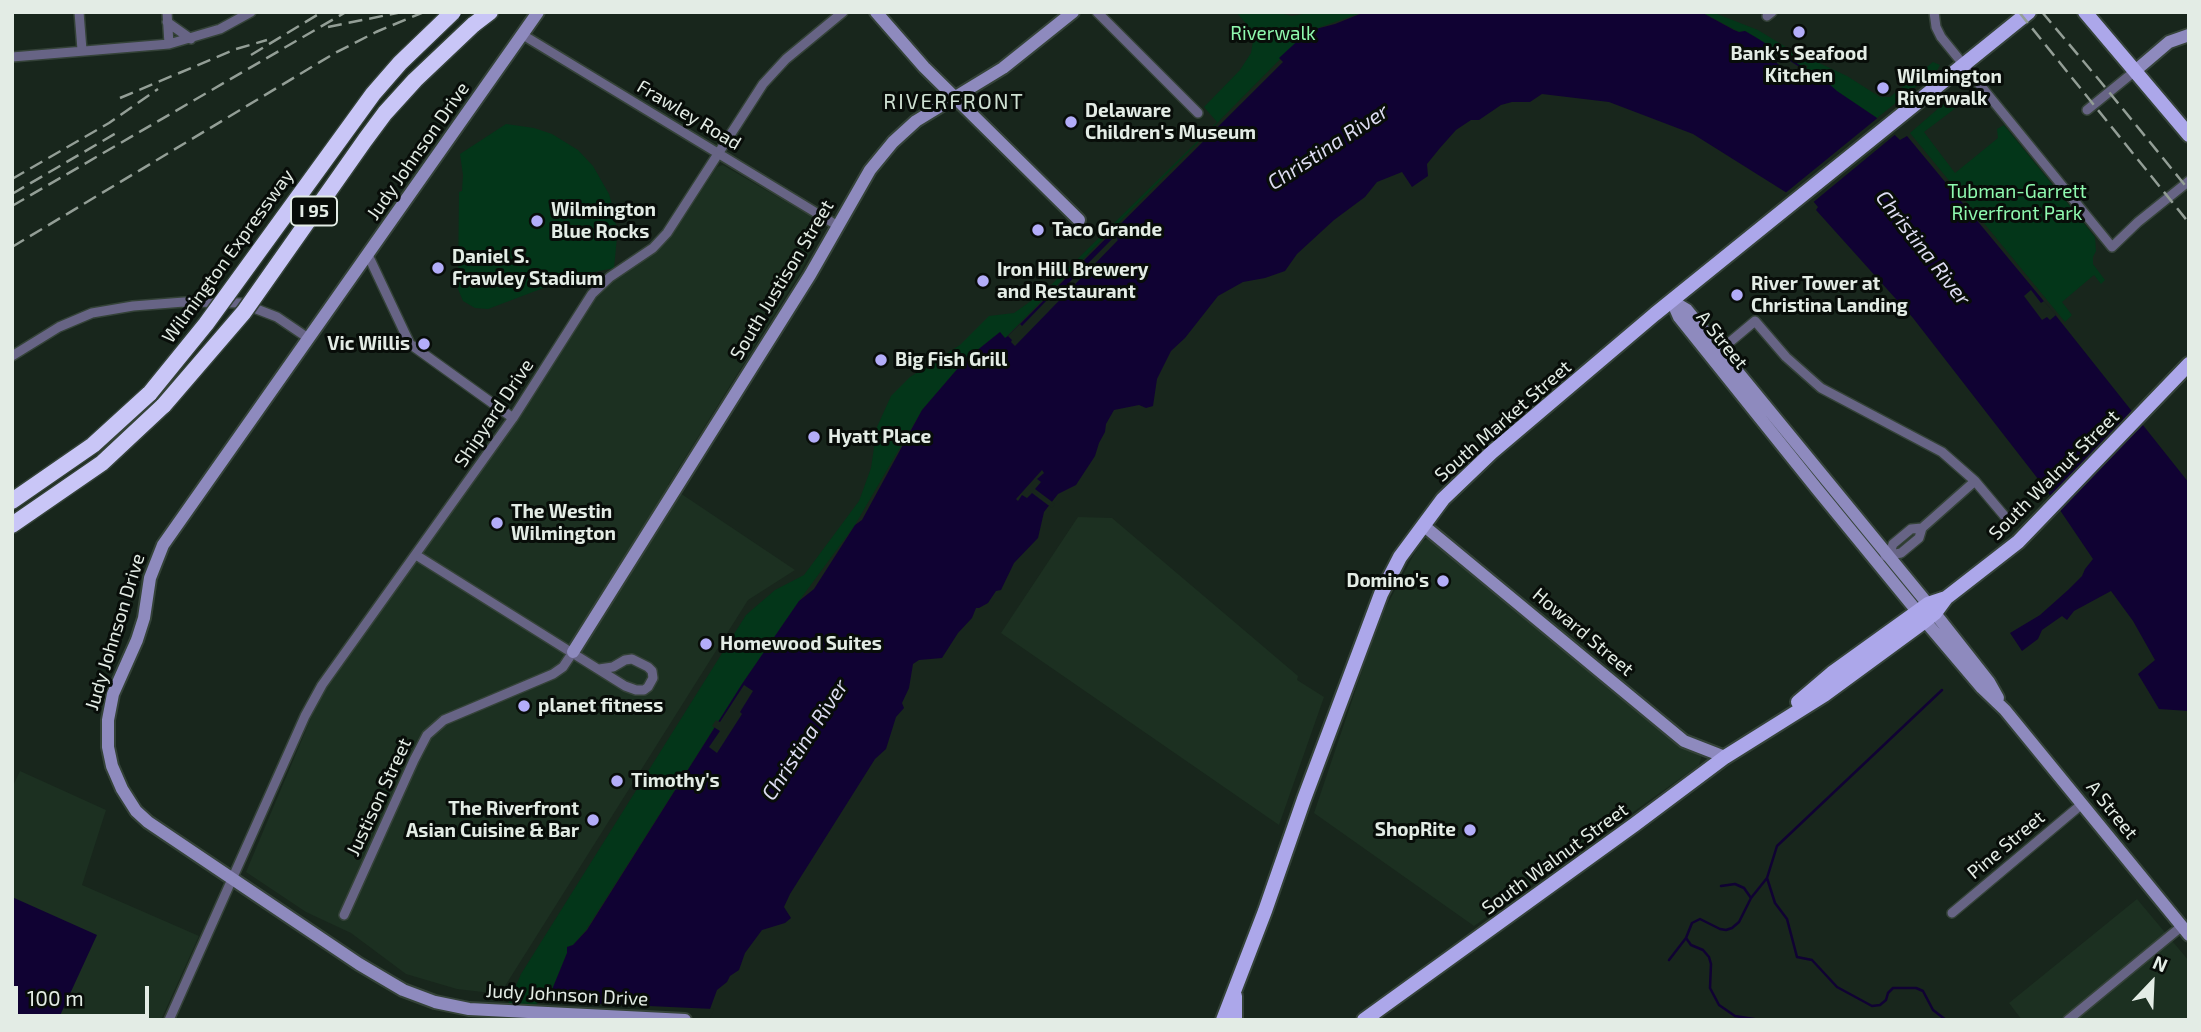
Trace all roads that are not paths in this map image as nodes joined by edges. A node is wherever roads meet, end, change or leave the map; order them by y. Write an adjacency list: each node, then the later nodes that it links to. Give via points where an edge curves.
1 (79, 12): 18 (street)
2 (251, 12): 16 (street)
3 (453, 12): 38 (highway, Wilmington Expressway / I 95, bridge, via 373,94 206,324 150,393 93,445)
4 (490, 12): 40 (highway, I 95, bridge, via 430,65 386,113 244,312 164,405 102,463)
5 (538, 12): 14 (street, Judy Johnson Drive)
6 (843, 12): 26 (street, Shipyard Drive, via 770,76)
7 (876, 12): 22 (street)
8 (1073, 12): 22 (street, South Justison Street, via 1003,68)
9 (1097, 12): 24 (street)
10 (1934, 12): 20 (street, via 1941,37)
11 (2029, 12): 20 (main road, South Market Street)
12 (2085, 12): 21 (main road)
13 (167, 17): 16 (street); 17 (street)
14 (523, 35): 26 (street, Frawley Road); 30 (street, Judy Johnson Drive)
15 (2189, 35): 21 (street, via 2169,42)
16 (191, 39): 17 (street)
17 (169, 44): 18 (street)
18 (82, 50): 19 (street)
19 (12, 57)
20 (1963, 65): 27 (street, via 2112,247); 31 (main road, South Market Street)
21 (2135, 71): 23 (street); 25 (main road)
22 (954, 98): 28 (street); 29 (street, South Justison Street, via 916,121 893,142 870,170)
23 (2087, 110)
24 (1198, 113)
25 (2189, 135)
26 (718, 152): 29 (street, Frawley Road); 36 (street, Shipyard Drive, via 667,233 592,294)
27 (2189, 181)
28 (1079, 220)
29 (838, 226): 46 (street, South Justison Street)
30 (368, 255): 32 (street, Judy Johnson Drive); 36 (street, via 410,344)
31 (1672, 300): 33 (street, A Street, via 1685,308); 41 (main road, South Market Street, via 1491,453)
32 (308, 338): 34 (street, via 277,317 241,303 184,302 92,313); 50 (street, Judy Johnson Drive, via 163,545 150,578 140,631 113,694 108,720 112,766 131,804 158,830)
33 (1716, 354): 37 (street, via 1755,321 1786,357 1828,394 1937,450); 43 (street, A Street); 44 (street, A Street)
34 (12, 356)
35 (2187, 367): 45 (main road, South Walnut Street, via 2040,520)
36 (513, 418): 42 (street, Shipyard Drive)
37 (1975, 481): 39 (street); 43 (street, via 1922,528 1919,538 1900,553)
38 (12, 501)
39 (2007, 519)
40 (12, 525)
41 (1423, 525): 48 (street, Howard Street, via 1684,741); 54 (main road, South Market Street, via 1381,594)
42 (416, 555): 46 (street); 50 (street, Shipyard Drive, via 316,695)
43 (1889, 555): 44 (street); 45 (street, A Street)
44 (1873, 557): 45 (street, A Street)
45 (1927, 612): 48 (main road, South Walnut Street, via 1824,695); 49 (street, A Street, via 1982,688)
46 (573, 653): 47 (street); 52 (street, Justison Street, via 553,674 444,720 427,735)
47 (598, 669): 47 (street, via 636,690 648,688 653,678 648,667 632,659)
48 (1724, 757): 59 (main road, South Walnut Street)
49 (2082, 804): 51 (street, Pine Street); 53 (street, A Street)
50 (233, 880): 55 (street, Shipyard Drive); 56 (street, Judy Johnson Drive, via 422,998 498,1011)
51 (1952, 912)
52 (344, 915)
53 (2185, 931): 60 (street)
54 (1235, 987): 57 (main road, South Market Street); 58 (main road)
55 (169, 1020)
56 (685, 1020)
57 (1223, 1020)
58 (1235, 1020)
59 (1364, 1020)
60 (2068, 1020)

